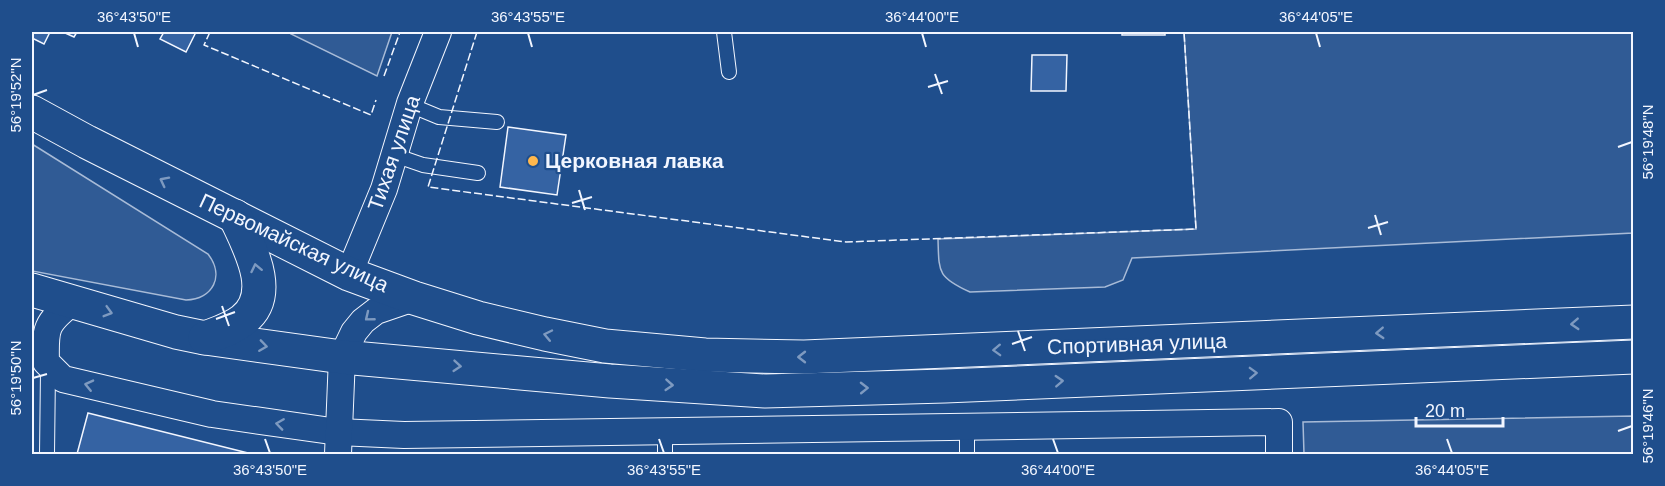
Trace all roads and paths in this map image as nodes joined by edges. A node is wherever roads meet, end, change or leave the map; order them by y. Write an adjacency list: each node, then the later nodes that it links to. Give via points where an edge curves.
1 (438, 32): 4 (street, Тихая улица)
2 (724, 32): 3 (lane)
3 (729, 72)
4 (410, 105): 6 (lane, via 439,117); 7 (street, Тихая улица)
5 (32, 112): 9 (highway, Первомайская улица, one-way to 5)
6 (497, 122)
7 (394, 155): 8 (lane, via 423,165); 10 (street, Тихая улица)
8 (478, 173)
9 (235, 216): 10 (highway, Первомайская улица); 15 (highway, one-way to 9, via 245,319 255,306 259,281 254,258)
10 (349, 274): 12 (highway, Первомайская улица)
11 (32, 290): 13 (highway)
12 (414, 298): 16 (highway, Первомайская улица, one-way to 12, via 478,318); 18 (street, one-way to 18, via 376,311 363,321)
13 (72, 302): 15 (highway, one-way to 15); 17 (street, via 54,315)
14 (1634, 322): 16 (highway, Спортивная улица, one-way to 16, via 804,357 705,355)
15 (205, 339): 18 (highway, one-way to 18)
16 (605, 346)
17 (39, 353): 22 (street, one-way to 17, via 63,379); 23 (lane)
18 (342, 357): 19 (highway, Спортивная улица, one-way to 19, via 765,391); 22 (street)
19 (1634, 357)
20 (967, 428): 21 (street); 24 (lane); 25 (street, via 1279,422)
21 (665, 442): 22 (street, via 404,435)
22 (338, 443)
23 (47, 454)
24 (966, 454)
25 (1279, 454)

